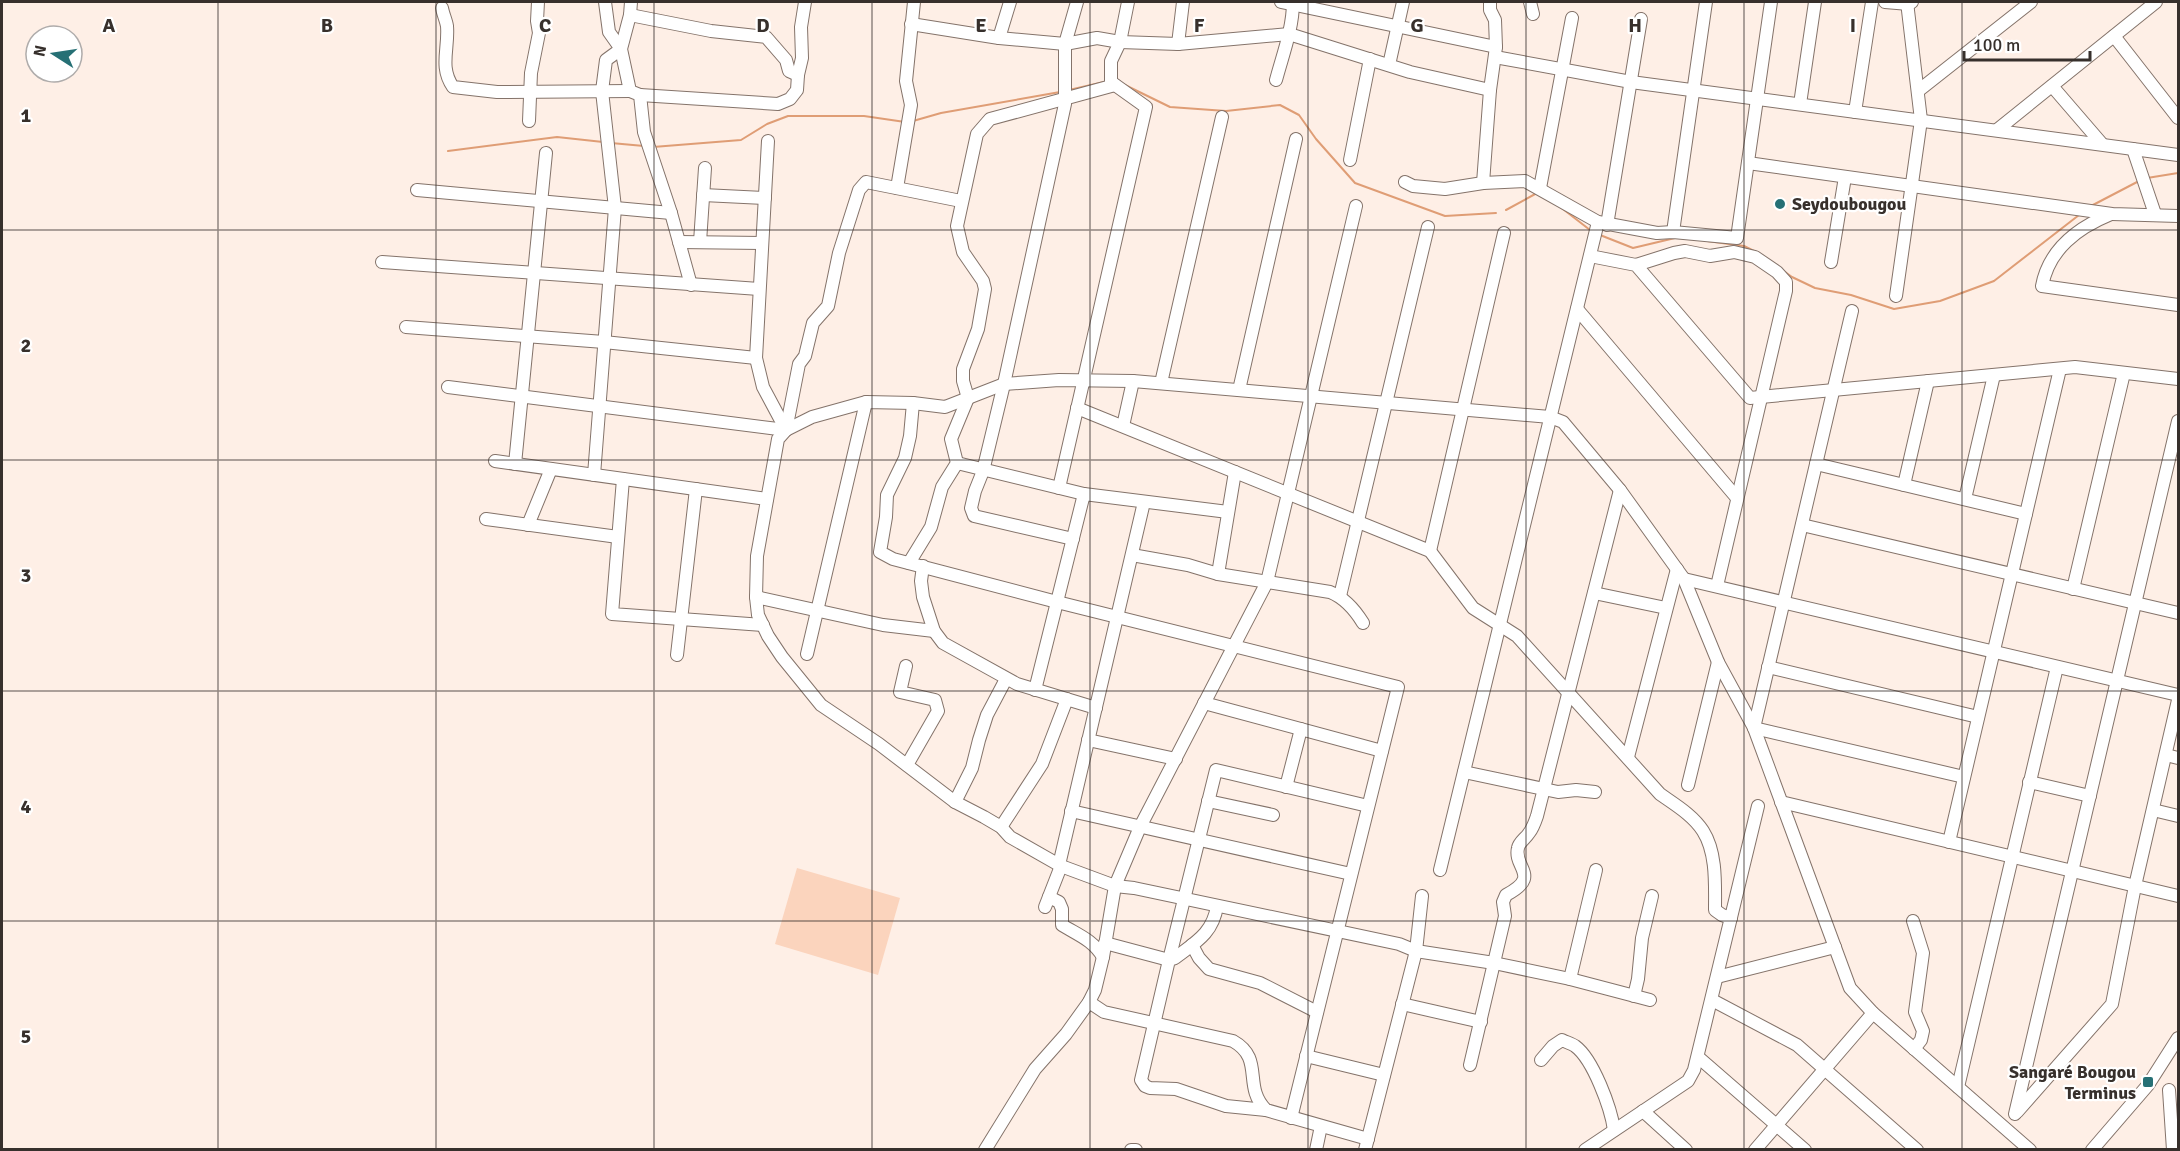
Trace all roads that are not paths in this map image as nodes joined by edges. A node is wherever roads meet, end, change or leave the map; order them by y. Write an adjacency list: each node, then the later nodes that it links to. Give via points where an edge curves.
1 (538, 2): 49 (street, via 539,33)
2 (605, 2): 35 (street, via 609,32)
3 (631, 2): 24 (street)
4 (805, 2): 40 (street)
5 (914, 2): 27 (street)
6 (1010, 2): 31 (street)
7 (1077, 2): 33 (street)
8 (1128, 2): 32 (street)
9 (1183, 2): 34 (street)
10 (1289, 2): 28 (street); 29 (street)
11 (1403, 2): 28 (street)
12 (1490, 2): 36 (street, via 1495,20)
13 (1530, 2): 23 (street)
14 (1706, 2): 46 (street)
15 (1771, 2): 51 (street)
16 (1815, 2): 53 (street)
17 (1872, 2): 54 (street)
18 (1884, 2): 19 (street)
19 (1910, 2): 48 (street)
20 (2031, 2): 48 (street)
21 (2156, 2): 30 (street)
22 (442, 8): 49 (street, via 447,27 444,65 453,87)
23 (1533, 14)
24 (630, 15): 35 (street); 40 (street, via 766,37 786,60 789,70)
25 (1572, 18): 39 (street)
26 (1641, 19): 42 (street)
27 (911, 24): 31 (street); 73 (street, via 906,81 911,105)
28 (1398, 26): 36 (street); 38 (street)
29 (1288, 34): 34 (street); 37 (street); 41 (street)
30 (2114, 36): 44 (street); 56 (street)
31 (999, 38): 33 (street)
32 (1120, 42): 33 (street, via 1089,39); 34 (street); 43 (street, via 1111,61)
33 (1065, 44): 52 (street)
34 (1178, 44)
35 (621, 49): 47 (street, via 606,60); 50 (street)
36 (1495, 52): 39 (street); 45 (street)
37 (1370, 59): 38 (street); 66 (street)
38 (1389, 65): 45 (street)
39 (1563, 69): 42 (street); 74 (street)
40 (798, 75): 50 (street, via 797,90 790,99 778,104)
41 (1276, 80)
42 (1631, 82): 46 (street); 86 (street)
43 (1114, 85): 52 (street); 113 (street, via 1146,107)
44 (2052, 86): 59 (street); 62 (street)
45 (1490, 90): 71 (street)
46 (1693, 90): 51 (street); 88 (street)
47 (602, 91): 49 (street); 50 (street); 81 (street)
48 (1918, 91): 57 (street)
49 (531, 92): 58 (street)
50 (635, 93): 82 (street)
51 (1757, 98): 53 (street); 67 (street)
52 (1065, 99): 79 (street, via 990,118 977,134); 117 (street)
53 (1800, 104): 54 (street)
54 (1856, 112): 57 (street)
55 (1222, 117): 116 (street)
56 (2178, 118)
57 (1921, 120): 59 (street); 72 (street)
58 (529, 121)
59 (1997, 130): 62 (street)
60 (1296, 139): 119 (street)
61 (768, 141): 77 (street)
62 (2102, 144): 63 (street)
63 (2133, 149): 65 (street); 84 (street)
64 (546, 153): 78 (street)
65 (2178, 155)
66 (1350, 160)
67 (1748, 163): 69 (street); 88 (street, via 1737,238)
68 (705, 168): 76 (street)
69 (1845, 177): 72 (street); 95 (street)
70 (1405, 182): 71 (street, via 1438,189)
71 (1484, 183): 74 (street, via 1526,181)
72 (1912, 186): 83 (street); 101 (street)
73 (897, 188): 79 (street); 134 (street, via 866,182 859,190 839,253 832,296 813,323 797,372)
74 (1540, 188): 86 (street)
75 (417, 190): 78 (street)
76 (703, 195): 77 (street); 91 (street)
77 (765, 198): 92 (street)
78 (541, 201): 81 (street); 97 (street)
79 (961, 201): 124 (street, via 957,226 963,252 985,289 978,329 963,369)
80 (1356, 206): 122 (street)
81 (615, 208): 82 (street); 98 (street)
82 (671, 213): 90 (street)
83 (2112, 214): 84 (street); 102 (street, via 2091,222 2060,247 2045,269 2042,286)
84 (2155, 214): 85 (street)
85 (2178, 216)
86 (1603, 224): 88 (street); 93 (street)
87 (1428, 227): 127 (street)
88 (1673, 232)
89 (1504, 233): 130 (street)
90 (679, 242): 91 (street); 99 (street)
91 (700, 242): 92 (street)
92 (762, 243): 100 (street)
93 (1590, 256): 96 (street); 103 (street)
94 (382, 262): 97 (street)
95 (1832, 262)
96 (1636, 265): 123 (street, via 1750,398); 123 (street, via 1674,252 1710,256 1734,252 1755,257 1778,272 1786,282 1786,291)
97 (534, 273): 98 (street); 106 (street)
98 (610, 279): 99 (street); 107 (street)
99 (691, 285): 100 (street)
100 (759, 290): 108 (street)
101 (1896, 296)
102 (2178, 305)
103 (1577, 309): 131 (street); 150 (street)
104 (1852, 311): 120 (street)
105 (406, 327): 106 (street)
106 (528, 336): 107 (street); 121 (street)
107 (604, 342): 108 (street); 128 (street)
108 (756, 358): 134 (street, via 763,387)
109 (2060, 369): 110 (street); 111 (street); 155 (street)
110 (2124, 373): 112 (street); 171 (street)
111 (1994, 375): 115 (street); 151 (street)
112 (2178, 379)
113 (1084, 381): 114 (street); 117 (street); 129 (street)
114 (1133, 381): 116 (street); 133 (street)
115 (1928, 381): 120 (street); 144 (street)
116 (1161, 383): 119 (street)
117 (1004, 384): 124 (street); 140 (street)
118 (448, 387): 121 (street)
119 (1239, 390): 122 (street)
120 (1833, 390): 123 (street); 138 (street)
121 (522, 396): 128 (street); 137 (street)
122 (1311, 396): 127 (street); 148 (street)
123 (1762, 397): 150 (street)
124 (969, 398): 126 (street, via 945,407); 136 (street, via 951,439)
125 (866, 402): 126 (street); 134 (street, via 812,417); 179 (street)
126 (913, 403): 164 (street, via 905,458 887,495 880,552)
127 (1386, 403): 130 (street); 157 (street)
128 (599, 406): 134 (street); 142 (street)
129 (1077, 408): 133 (street); 145 (street)
130 (1463, 410): 131 (street); 162 (street)
131 (1550, 417): 147 (street, via 1563,422); 185 (street)
132 (2178, 421): 177 (street)
133 (1123, 426): 141 (street)
134 (786, 430): 152 (street, via 778,439)
135 (495, 461): 137 (street)
136 (957, 463): 140 (street); 164 (street, via 942,487 931,527)
137 (515, 464): 139 (street)
138 (1816, 464): 144 (street); 159 (street)
139 (551, 469): 142 (street); 158 (street)
140 (983, 471): 145 (street); 161 (street, via 971,508 974,516)
141 (1234, 472): 148 (street); 154 (street)
142 (594, 475): 143 (street)
143 (623, 479): 146 (street); 160 (street)
144 (1904, 484): 151 (street)
145 (1059, 488): 149 (street)
146 (696, 489): 152 (street); 182 (street)
147 (1620, 490): 167 (street); 172 (street)
148 (1288, 493): 157 (street); 169 (street)
149 (1084, 494): 153 (street); 161 (street)
150 (1737, 498): 170 (street)
151 (1965, 499): 155 (street)
152 (767, 500): 174 (street, via 757,556)
153 (1144, 502): 154 (street); 163 (street)
154 (1228, 512): 166 (street)
155 (2026, 513): 168 (street)
156 (486, 519): 158 (street)
157 (1358, 522): 162 (street); 173 (street)
158 (528, 525): 160 (street)
159 (1802, 525): 168 (street); 176 (street)
160 (618, 537): 182 (street, via 612,614)
161 (1073, 538): 175 (street)
162 (1430, 551): 185 (street, via 1473,608)
163 (1132, 555): 166 (street); 181 (street)
164 (909, 563): 165 (street)
165 (923, 566): 175 (street); 186 (street, via 923,597)
166 (1218, 574): 169 (street)
167 (1680, 574): 170 (street); 178 (street); 191 (street)
168 (2012, 574): 171 (street); 188 (street)
169 (1267, 582): 173 (street); 187 (street)
170 (1717, 586): 176 (street)
171 (2073, 589): 177 (street)
172 (1594, 593): 178 (street); 198 (street)
173 (1340, 596): 183 (street)
174 (756, 597): 179 (street); 184 (street)
175 (1057, 602): 181 (street); 197 (street)
176 (1784, 602): 188 (street); 193 (street)
177 (2136, 603): 180 (street); 196 (street)
178 (1666, 608): 210 (street)
179 (817, 610): 186 (street, via 883,625); 189 (street)
180 (2178, 613)
181 (1117, 616): 187 (street); 203 (street)
182 (681, 619): 184 (street); 190 (street)
183 (1364, 623)
184 (762, 625): 213 (street, via 821,705)
185 (1500, 625): 198 (street, via 1517,636); 214 (street)
186 (933, 631): 195 (street, via 942,643)
187 (1233, 645): 202 (street); 208 (street, via 1398,687)
188 (1993, 652): 194 (street); 204 (street)
189 (807, 654)
190 (677, 655)
191 (1718, 662): 205 (street); 217 (street)
192 (906, 666): 213 (street, via 900,692 935,700 938,711)
193 (1768, 667): 204 (street); 205 (street)
194 (2057, 667): 196 (street); 216 (street)
195 (1006, 679): 197 (street); 223 (street, via 987,716 972,768)
196 (2118, 681): 199 (street); 221 (street)
197 (1035, 690): 200 (street)
198 (1568, 692): 210 (street); 219 (street)
199 (2178, 695)
200 (1067, 699): 203 (street); 231 (street, via 1042,764)
201 (2178, 700): 209 (street)
202 (1204, 702): 206 (street); 212 (street)
203 (1096, 708): 207 (street)
204 (1978, 717): 215 (street)
205 (1754, 728): 215 (street); 224 (street)
206 (1301, 729): 208 (street); 218 (street)
207 (1088, 740): 212 (street); 228 (street)
208 (1382, 751): 225 (street)
209 (2166, 755): 211 (street); 227 (street)
210 (1628, 757): 248 (street, via 1660,794 1702,829 1709,843 1715,910)
211 (2178, 758)
212 (1176, 759): 232 (street)
213 (907, 765): 223 (street)
214 (1464, 772): 219 (street); 237 (street)
215 (1964, 777): 234 (street)
216 (2030, 782): 221 (street); 235 (street)
217 (1688, 785)
218 (1286, 787): 222 (street, via 1216,770); 225 (street)
219 (1543, 789): 220 (street); 257 (street, via 1532,829 1519,844 1518,858 1524,875 1521,884 1503,902 1505,916)
220 (1595, 792)
221 (2090, 796): 239 (street)
222 (1208, 801): 229 (street); 233 (street)
223 (955, 802): 231 (street)
224 (1781, 802): 234 (street); 253 (street)
225 (1368, 806): 240 (street)
226 (1758, 806): 248 (street)
227 (2152, 810): 230 (street); 242 (street)
228 (1071, 811): 232 (street); 236 (street)
229 (1273, 815)
230 (2178, 816)
231 (1001, 827): 236 (street, via 1010,837)
232 (1140, 827): 233 (street); 241 (street)
233 (1199, 840): 240 (street); 246 (street)
234 (1948, 842): 235 (street)
235 (2012, 857): 239 (street); 278 (street)
236 (1060, 866): 241 (street); 255 (street, via 1047,902 1059,902 1062,925 1087,939)
237 (1440, 870)
238 (1596, 870): 259 (street)
239 (2073, 871): 242 (street); 282 (street)
240 (1351, 874): 250 (street)
241 (1115, 886): 246 (street); 251 (street)
242 (2135, 886): 245 (street); 282 (street, via 2112,1004)
243 (1422, 896): 254 (street)
244 (1652, 896): 260 (street)
245 (2178, 896)
246 (1184, 899): 247 (street); 256 (street)
247 (1217, 906): 250 (street); 252 (street, via 1210,928)
248 (1731, 918): 258 (street)
249 (1912, 921): 270 (street, via 1923,953 1915,1012 1923,1032)
250 (1337, 931): 254 (street); 265 (street)
251 (1105, 944): 255 (street); 256 (street)
252 (1192, 945): 256 (street); 265 (street, via 1209,969 1260,983)
253 (1834, 947): 258 (street); 266 (street, via 1850,988)
254 (1416, 951): 257 (street); 264 (street)
255 (1103, 957): 263 (street)
256 (1169, 960): 268 (street)
257 (1494, 963): 259 (street); 267 (street)
258 (1717, 977): 262 (street)
259 (1570, 979): 260 (street)
260 (1634, 996): 261 (street)
261 (1650, 1000)
262 (1712, 1000): 272 (street); 275 (street, via 1797,1045)
263 (1089, 1002): 268 (street, via 1104,1012); 290 (street, via 1035,1069)
264 (1402, 1004): 267 (street); 276 (street)
265 (1317, 1012): 271 (street)
266 (1873, 1013): 270 (street); 275 (street)
267 (1481, 1022): 274 (street)
268 (1155, 1023): 280 (street, via 1223,1038 1244,1047 1251,1060 1254,1093); 280 (street, via 1141,1080 1145,1086 1176,1089 1226,1107)
269 (2178, 1038): 277 (street)
270 (1914, 1049): 278 (street)
271 (1306, 1056): 276 (street); 283 (street)
272 (1698, 1057): 281 (street, via 1688,1081); 284 (street)
273 (1540, 1060): 287 (street, via 1562,1040 1576,1047 1605,1094)
274 (1470, 1065)
275 (1824, 1069): 284 (street); 298 (street)
276 (1384, 1074): 288 (street)
277 (2148, 1085): 279 (street); 289 (street)
278 (1958, 1087): 286 (street)
279 (2174, 1091): 300 (street)
280 (1266, 1110): 283 (street)
281 (1642, 1111): 287 (street); 295 (street)
282 (2016, 1114): 286 (street)
283 (1291, 1118): 285 (street)
284 (1777, 1124): 296 (street); 297 (street)
285 (1321, 1126): 288 (street); 293 (street)
286 (2005, 1127): 299 (street)
287 (1614, 1130): 294 (street)
288 (1367, 1144)
289 (2098, 1147)
290 (985, 1149)
291 (1131, 1149): 292 (street)
292 (1136, 1149)
293 (1316, 1149)
294 (1585, 1149)
295 (1686, 1149)
296 (1755, 1149)
297 (1805, 1149)
298 (1917, 1149)
299 (2030, 1149)
300 (2173, 1149)

